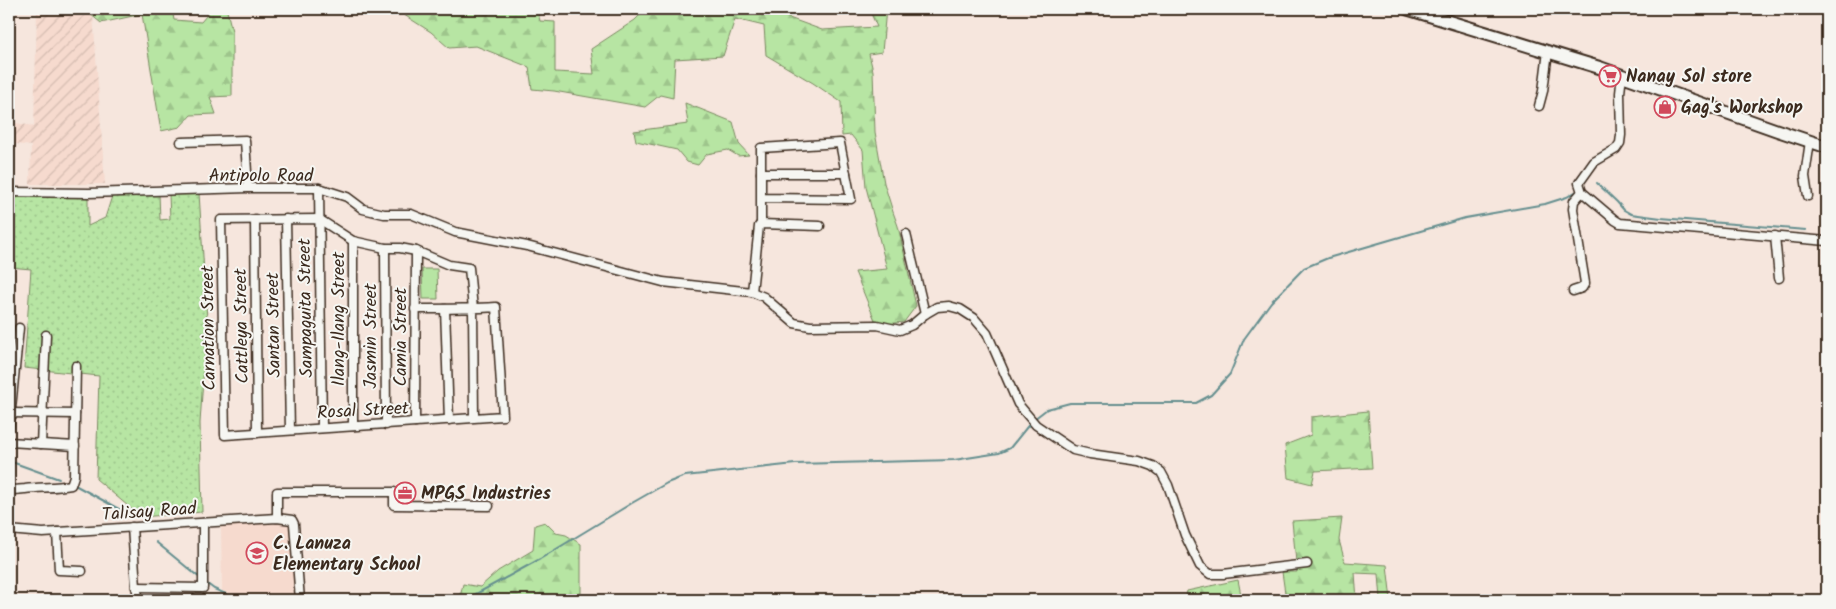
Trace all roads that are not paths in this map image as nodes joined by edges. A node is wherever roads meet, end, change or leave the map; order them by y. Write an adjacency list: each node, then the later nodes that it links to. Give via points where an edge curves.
1 (1409, 9): 2 (main road)
2 (1548, 51): 3 (main road); 4 (street)
3 (1622, 75): 5 (main road); 13 (street, via 1620,143 1594,162 1579,183)
4 (1539, 106)
5 (1810, 141): 7 (main road); 14 (street, via 1805,176)
6 (181, 142): 10 (street, via 245,140)
7 (1827, 146)
8 (761, 172): 9 (street); 9 (street, via 761,148 840,143); 15 (street)
9 (846, 173): 15 (street, via 851,199)
10 (248, 188): 11 (street, Antipolo Road); 12 (street, Antipolo Road, via 88,194)
11 (319, 188): 18 (street, Sampaguita Street); 29 (street, Antipolo Road, via 347,197 363,209 384,214 411,214 455,232 527,246 663,282)
12 (9, 192)
13 (1582, 192): 22 (street, via 1620,223); 28 (street, via 1573,203 1585,283)
14 (1808, 196)
15 (762, 198): 19 (street)
16 (255, 219): 17 (street); 47 (street, Cattleya Street); 48 (street, Carnation Street, via 221,220)
17 (286, 219): 18 (street); 46 (street, Santan Street)
18 (319, 219): 23 (street); 45 (street, Sampaguita Street)
19 (761, 224): 20 (street); 29 (street)
20 (820, 226)
21 (906, 234): 33 (street)
22 (1775, 236): 24 (street); 27 (street)
23 (353, 241): 25 (street); 44 (street, Ilang-Ilang Street)
24 (1827, 241)
25 (385, 248): 26 (street); 43 (street, Jasmin Street)
26 (416, 251): 30 (street, Camia Street); 32 (street, via 449,265 470,268)
27 (1778, 278)
28 (1573, 291)
29 (752, 292): 33 (street, via 764,297 794,323 810,326 877,325 900,330)
30 (415, 309): 31 (street); 42 (street, Camia Street)
31 (445, 309): 32 (street); 41 (street)
32 (473, 309): 39 (street); 39 (street, Rosal Street, via 496,307 503,416)
33 (925, 314): 59 (street, via 937,307 949,306 974,318 987,333 1018,404 1036,425 1074,450 1139,461 1161,472 1185,535 1200,566 1210,574)
34 (19, 328): 40 (street)
35 (46, 335): 37 (street)
36 (76, 366): 38 (street)
37 (43, 413): 38 (street); 40 (street); 50 (street)
38 (75, 414): 51 (street)
39 (474, 418): 41 (street, Rosal Street)
40 (10, 420)
41 (449, 420): 42 (street, Rosal Street)
42 (415, 422): 43 (street, Rosal Street)
43 (386, 425): 44 (street, Rosal Street)
44 (353, 426): 45 (street, Rosal Street)
45 (322, 428): 46 (street, Rosal Street)
46 (290, 430): 47 (street, Rosal Street)
47 (257, 432): 48 (street, Rosal Street)
48 (225, 435)
49 (9, 442): 50 (street)
50 (40, 444): 51 (street)
51 (74, 446): 52 (street, via 71,485 52,489)
52 (9, 489)
53 (489, 506): 54 (street, via 394,505 394,492 277,492)
54 (277, 518): 55 (street, Talisay Road); 63 (street, Talisay Road, via 292,520 294,524)
55 (203, 523): 56 (street, Talisay Road); 61 (street, via 203,588)
56 (132, 527): 58 (street, Talisay Road); 61 (street)
57 (9, 530): 58 (street, Talisay Road)
58 (57, 532): 60 (street, via 59,570)
59 (1307, 564)
60 (82, 571)
61 (136, 587): 62 (street)
62 (140, 600)
63 (300, 600)

